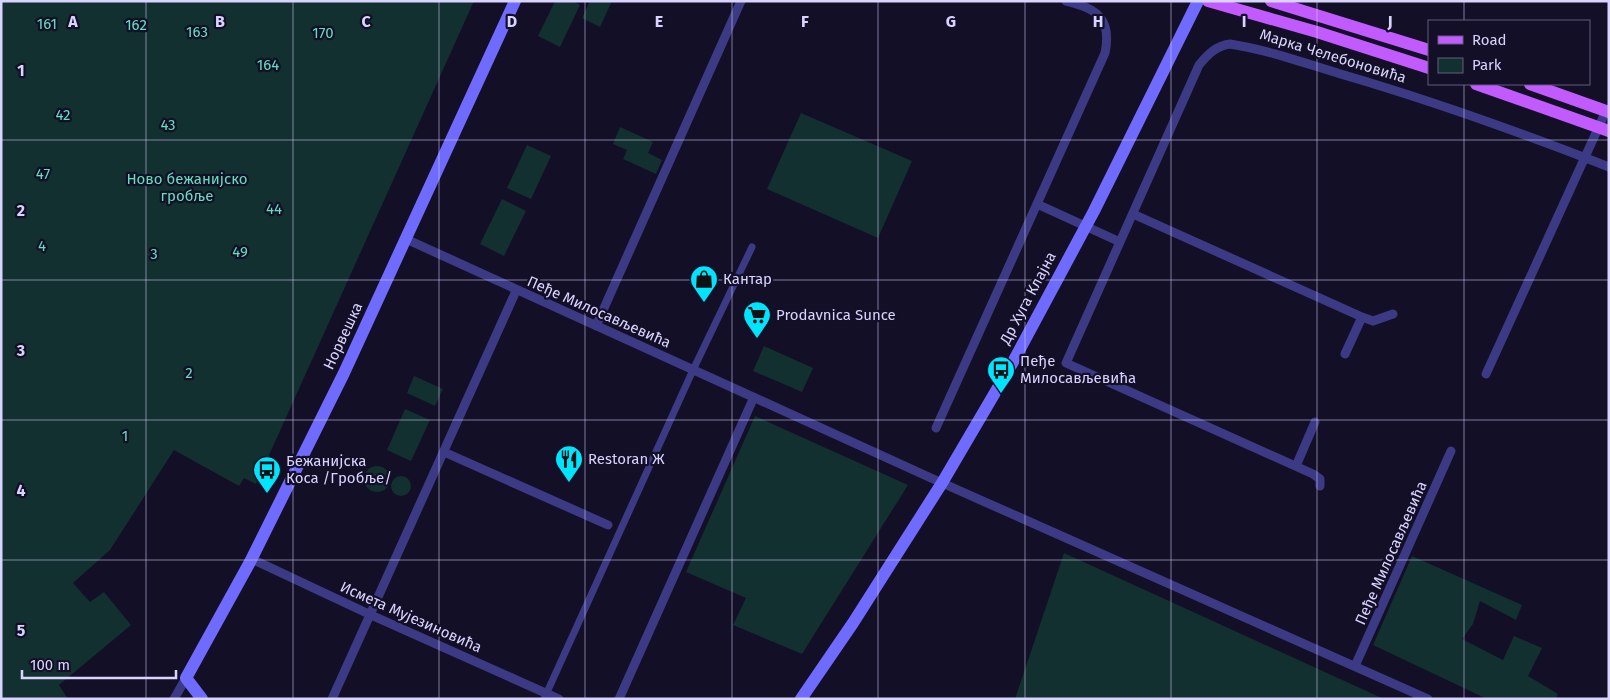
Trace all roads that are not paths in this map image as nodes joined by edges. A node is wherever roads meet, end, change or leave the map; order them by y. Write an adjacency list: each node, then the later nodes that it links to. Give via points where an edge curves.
1 (515, 1): 18 (main road, Норвешка)
2 (741, 1): 24 (street)
3 (1066, 1): 15 (street, via 1081,4 1096,13 1106,27 1108,38 1105,53)
4 (1198, 1): 17 (main road, Др Хуга Клајна)
5 (1208, 1): 8 (main road, Марка Челебоновића)
6 (1271, 1): 7 (main road)
7 (1428, 50)
8 (1428, 68)
9 (1479, 85): 12 (main road)
10 (1533, 85): 11 (main road)
11 (1607, 112): 12 (street)
12 (1604, 130): 13 (street)
13 (1586, 158): 14 (street, Марка Челебоновића); 16 (street, Марка Челебоновића, via 1371,83 1230,44 1213,50 1199,65); 27 (street)
14 (1609, 168)
15 (1037, 204): 17 (street); 30 (street)
16 (1133, 214): 19 (street); 23 (street)
17 (1086, 226): 19 (street); 34 (main road, Др Хуга Клајна, via 1013,362)
18 (406, 240): 21 (street, Пеђе Милосављевића); 37 (main road, Норвешка)
19 (1120, 242): 33 (street, via 1066,363)
20 (752, 247): 26 (street)
21 (516, 290): 24 (street, Пеђе Милосављевића); 32 (street)
22 (1394, 314): 23 (street, via 1373,321)
23 (1362, 317): 25 (street)
24 (596, 326): 26 (street, Пеђе Милосављевића)
25 (1345, 354)
26 (693, 370): 28 (street, Пеђе Милосављевића); 41 (street)
27 (1486, 374)
28 (754, 397): 34 (street, Пеђе Милосављевића); 46 (street)
29 (1315, 422): 33 (street)
30 (936, 428)
31 (1452, 451): 39 (street, Пеђе Милосављевића)
32 (444, 452): 36 (street); 38 (street)
33 (1296, 466): 35 (street, via 1320,479)
34 (942, 483): 39 (street, Пеђе Милосављевића); 47 (main road, Др Хуга Клајна)
35 (1320, 486)
36 (608, 526)
37 (252, 558): 38 (street, Исмета Мујезиновића); 40 (main road, Норвешка)
38 (370, 615): 41 (street, Исмета Мујезиновића); 44 (street)
39 (1355, 666): 48 (street, Пеђе Милосављевића)
40 (186, 678): 42 (street); 43 (main road)
41 (545, 696): 45 (street, Исмета Мујезиновића)
42 (174, 699)
43 (202, 699)
44 (332, 699)
45 (559, 699)
46 (619, 699)
47 (802, 699)
48 (1428, 699)

